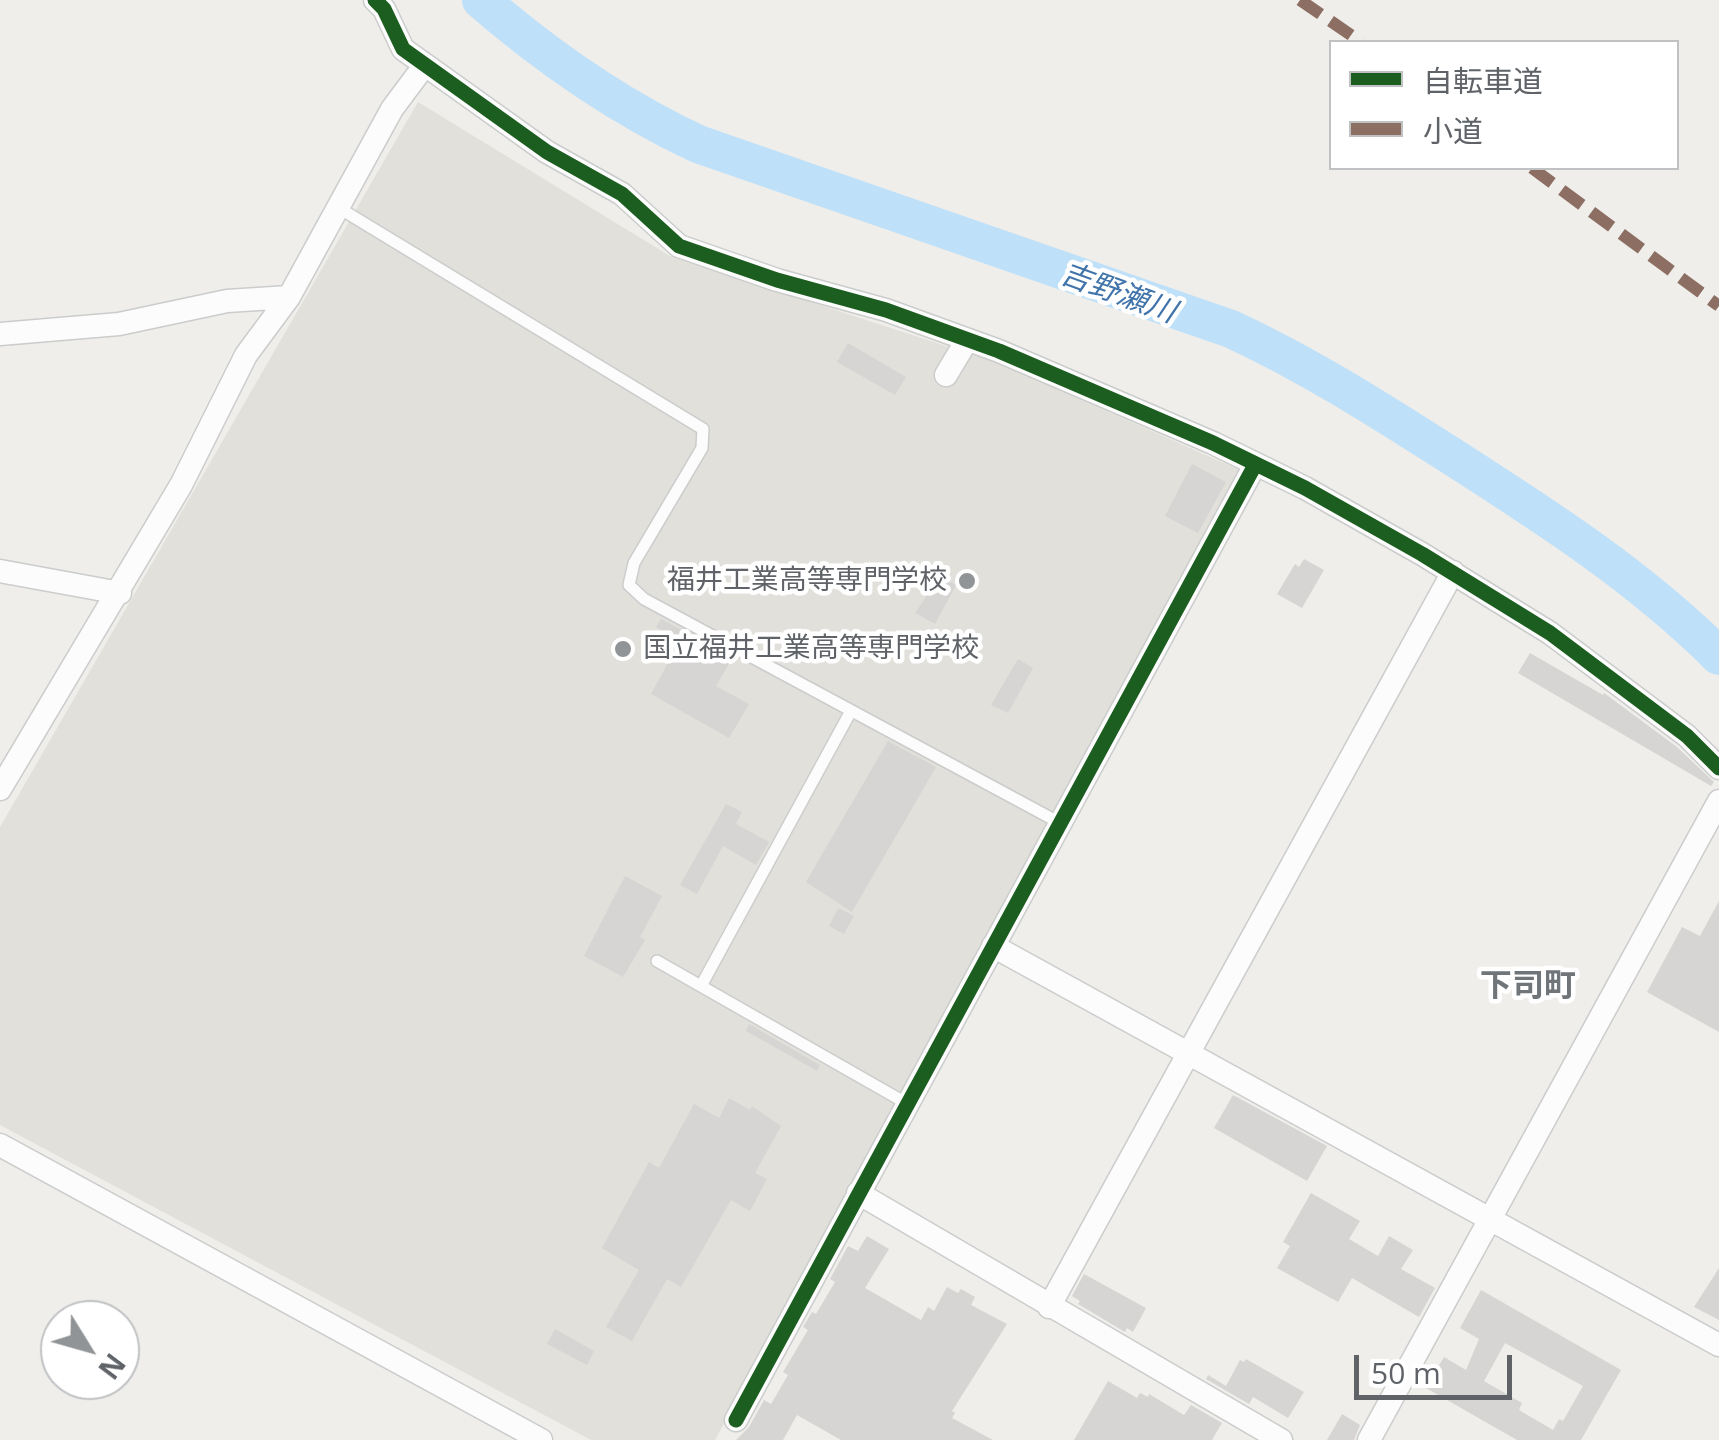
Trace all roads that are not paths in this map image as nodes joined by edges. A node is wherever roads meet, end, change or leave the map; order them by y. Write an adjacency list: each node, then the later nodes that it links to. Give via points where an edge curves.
1 (375, 0): 2 (street, via 403,49)
2 (424, 66): 3 (street, via 392,109); 6 (street, via 547,152 622,194 679,246)
3 (340, 208): 4 (street); 12 (lane, via 702,429 702,448 634,562 628,585)
4 (289, 297): 5 (street, via 118,324); 11 (street, via 246,356)
5 (0, 334)
6 (967, 340): 7 (street); 8 (street)
7 (946, 376)
8 (1256, 465): 10 (street); 16 (street)
9 (0, 571): 11 (street)
10 (1453, 572): 13 (street, via 1550,633 1687,736); 20 (street)
11 (120, 593): 14 (street)
12 (852, 711): 16 (lane); 19 (lane)
13 (1719, 768)
14 (0, 789)
15 (1719, 801): 24 (street)
16 (1060, 823): 17 (street)
17 (993, 946): 20 (street); 21 (street)
18 (657, 961): 19 (lane)
19 (701, 986): 21 (lane)
20 (1188, 1054): 24 (street); 25 (street)
21 (906, 1104): 23 (street)
22 (0, 1145): 28 (street)
23 (858, 1193): 25 (street); 27 (street)
24 (1492, 1220): 26 (street); 30 (street)
25 (1049, 1307): 29 (street)
26 (1719, 1345)
27 (736, 1420)
28 (541, 1440)
29 (1281, 1440)
30 (1370, 1440)

